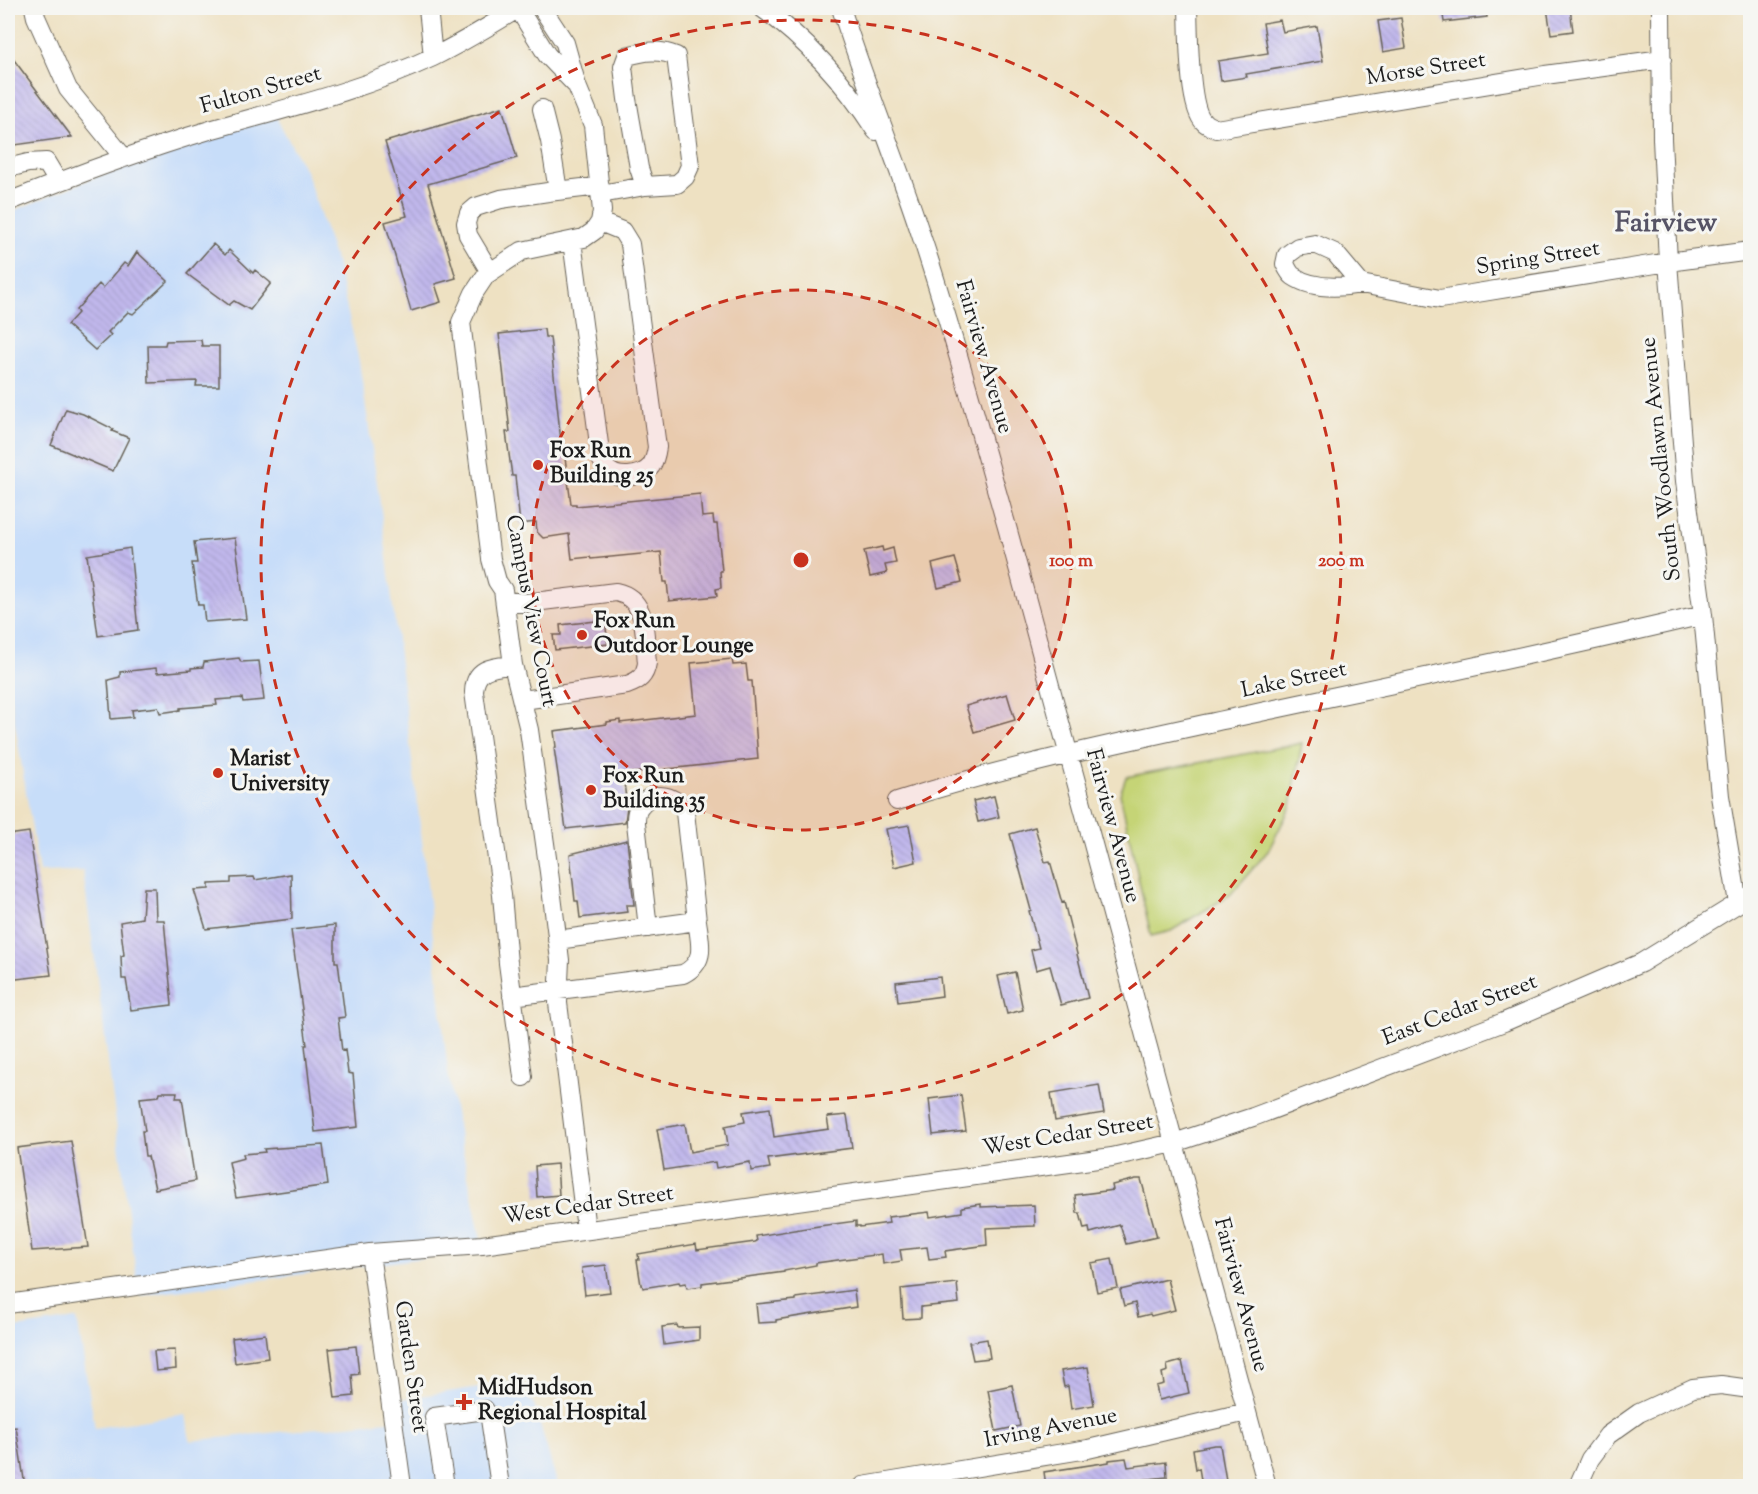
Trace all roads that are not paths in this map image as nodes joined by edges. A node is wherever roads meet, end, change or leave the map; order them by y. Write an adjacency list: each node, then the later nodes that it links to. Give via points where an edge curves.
1 (34, 8): 13 (street, via 68,89)
2 (428, 8): 9 (street)
3 (518, 8): 9 (street, Fulton Street); 11 (street, via 547,55)
4 (542, 8): 11 (street, via 565,43)
5 (762, 8): 15 (street, Fairview Avenue, via 803,40 843,84 877,132)
6 (841, 8): 15 (street, Fairview Avenue)
7 (1188, 8): 10 (street, Morse Street, via 1196,108 1203,122 1216,129)
8 (1661, 8): 10 (street, South Woodlawn Avenue)
9 (433, 57): 13 (street, Fulton Street, via 356,87)
10 (1662, 59): 24 (street, South Woodlawn Avenue)
11 (577, 86): 18 (street, via 593,125)
12 (542, 109): 19 (street)
13 (124, 158): 16 (street, Fulton Street)
14 (8, 168): 16 (street, via 46,162)
15 (903, 181): 31 (street, Fairview Avenue, via 998,495)
16 (58, 182): 20 (street, Fulton Street)
17 (645, 186): 17 (street, via 623,67 627,56 645,51 665,52 676,56 690,166 677,184); 18 (street)
18 (600, 190): 19 (street); 21 (street)
19 (558, 191): 25 (street, via 501,199 469,213 468,235)
20 (8, 202)
21 (600, 222): 22 (street, Campus View Court, via 584,238); 22 (street, via 622,231 630,244 657,447 650,467 640,474 615,475 601,459)
22 (572, 240): 25 (street, Campus View Court, via 522,251)
23 (1750, 251): 24 (street, Spring Street)
24 (1668, 262): 26 (street, Spring Street, via 1440,299); 28 (street, South Woodlawn Avenue, via 1685,481)
25 (490, 272): 27 (street, Campus View Court, via 474,293 461,322 491,559)
26 (1361, 284)
27 (505, 601): 29 (street, Campus View Court); 30 (street, via 526,603 616,592 632,598 642,615 647,663 642,678 627,685)
28 (1702, 615): 31 (street, Lake Street); 33 (street, South Woodlawn Avenue, via 1720,796)
29 (513, 665): 30 (street, Campus View Court); 38 (street, via 482,672 474,692)
30 (523, 700): 36 (street, Campus View Court)
31 (1067, 754): 32 (street, Lake Street); 40 (street, Fairview Avenue)
32 (897, 801)
33 (1744, 899): 40 (street, East Cedar Street, via 1641,963 1515,1017)
34 (697, 921): 35 (street); 35 (street, via 685,812 675,800 658,796 648,798 636,812); 37 (street, via 700,955 692,970)
35 (648, 928): 36 (street)
36 (557, 940): 37 (street, Campus View Court)
37 (559, 990): 38 (street); 41 (street, Campus View Court)
38 (513, 996): 39 (street)
39 (523, 1077)
40 (1174, 1143): 41 (street, West Cedar Street, via 1112,1157); 45 (street, Fairview Avenue)
41 (586, 1230): 42 (street, West Cedar Street, via 482,1245)
42 (370, 1254): 43 (street, West Cedar Street); 46 (street, Garden Street)
43 (9, 1299)
44 (1750, 1389): 51 (street, via 1721,1385 1693,1388 1639,1413 1608,1435 1590,1459)
45 (1247, 1412): 49 (street, Irving Avenue, via 1088,1449); 50 (street, Fairview Avenue)
46 (402, 1486)
47 (445, 1486): 48 (street, via 434,1417 485,1410 490,1419)
48 (500, 1486)
49 (863, 1486)
50 (1267, 1486)
51 (1578, 1486)

